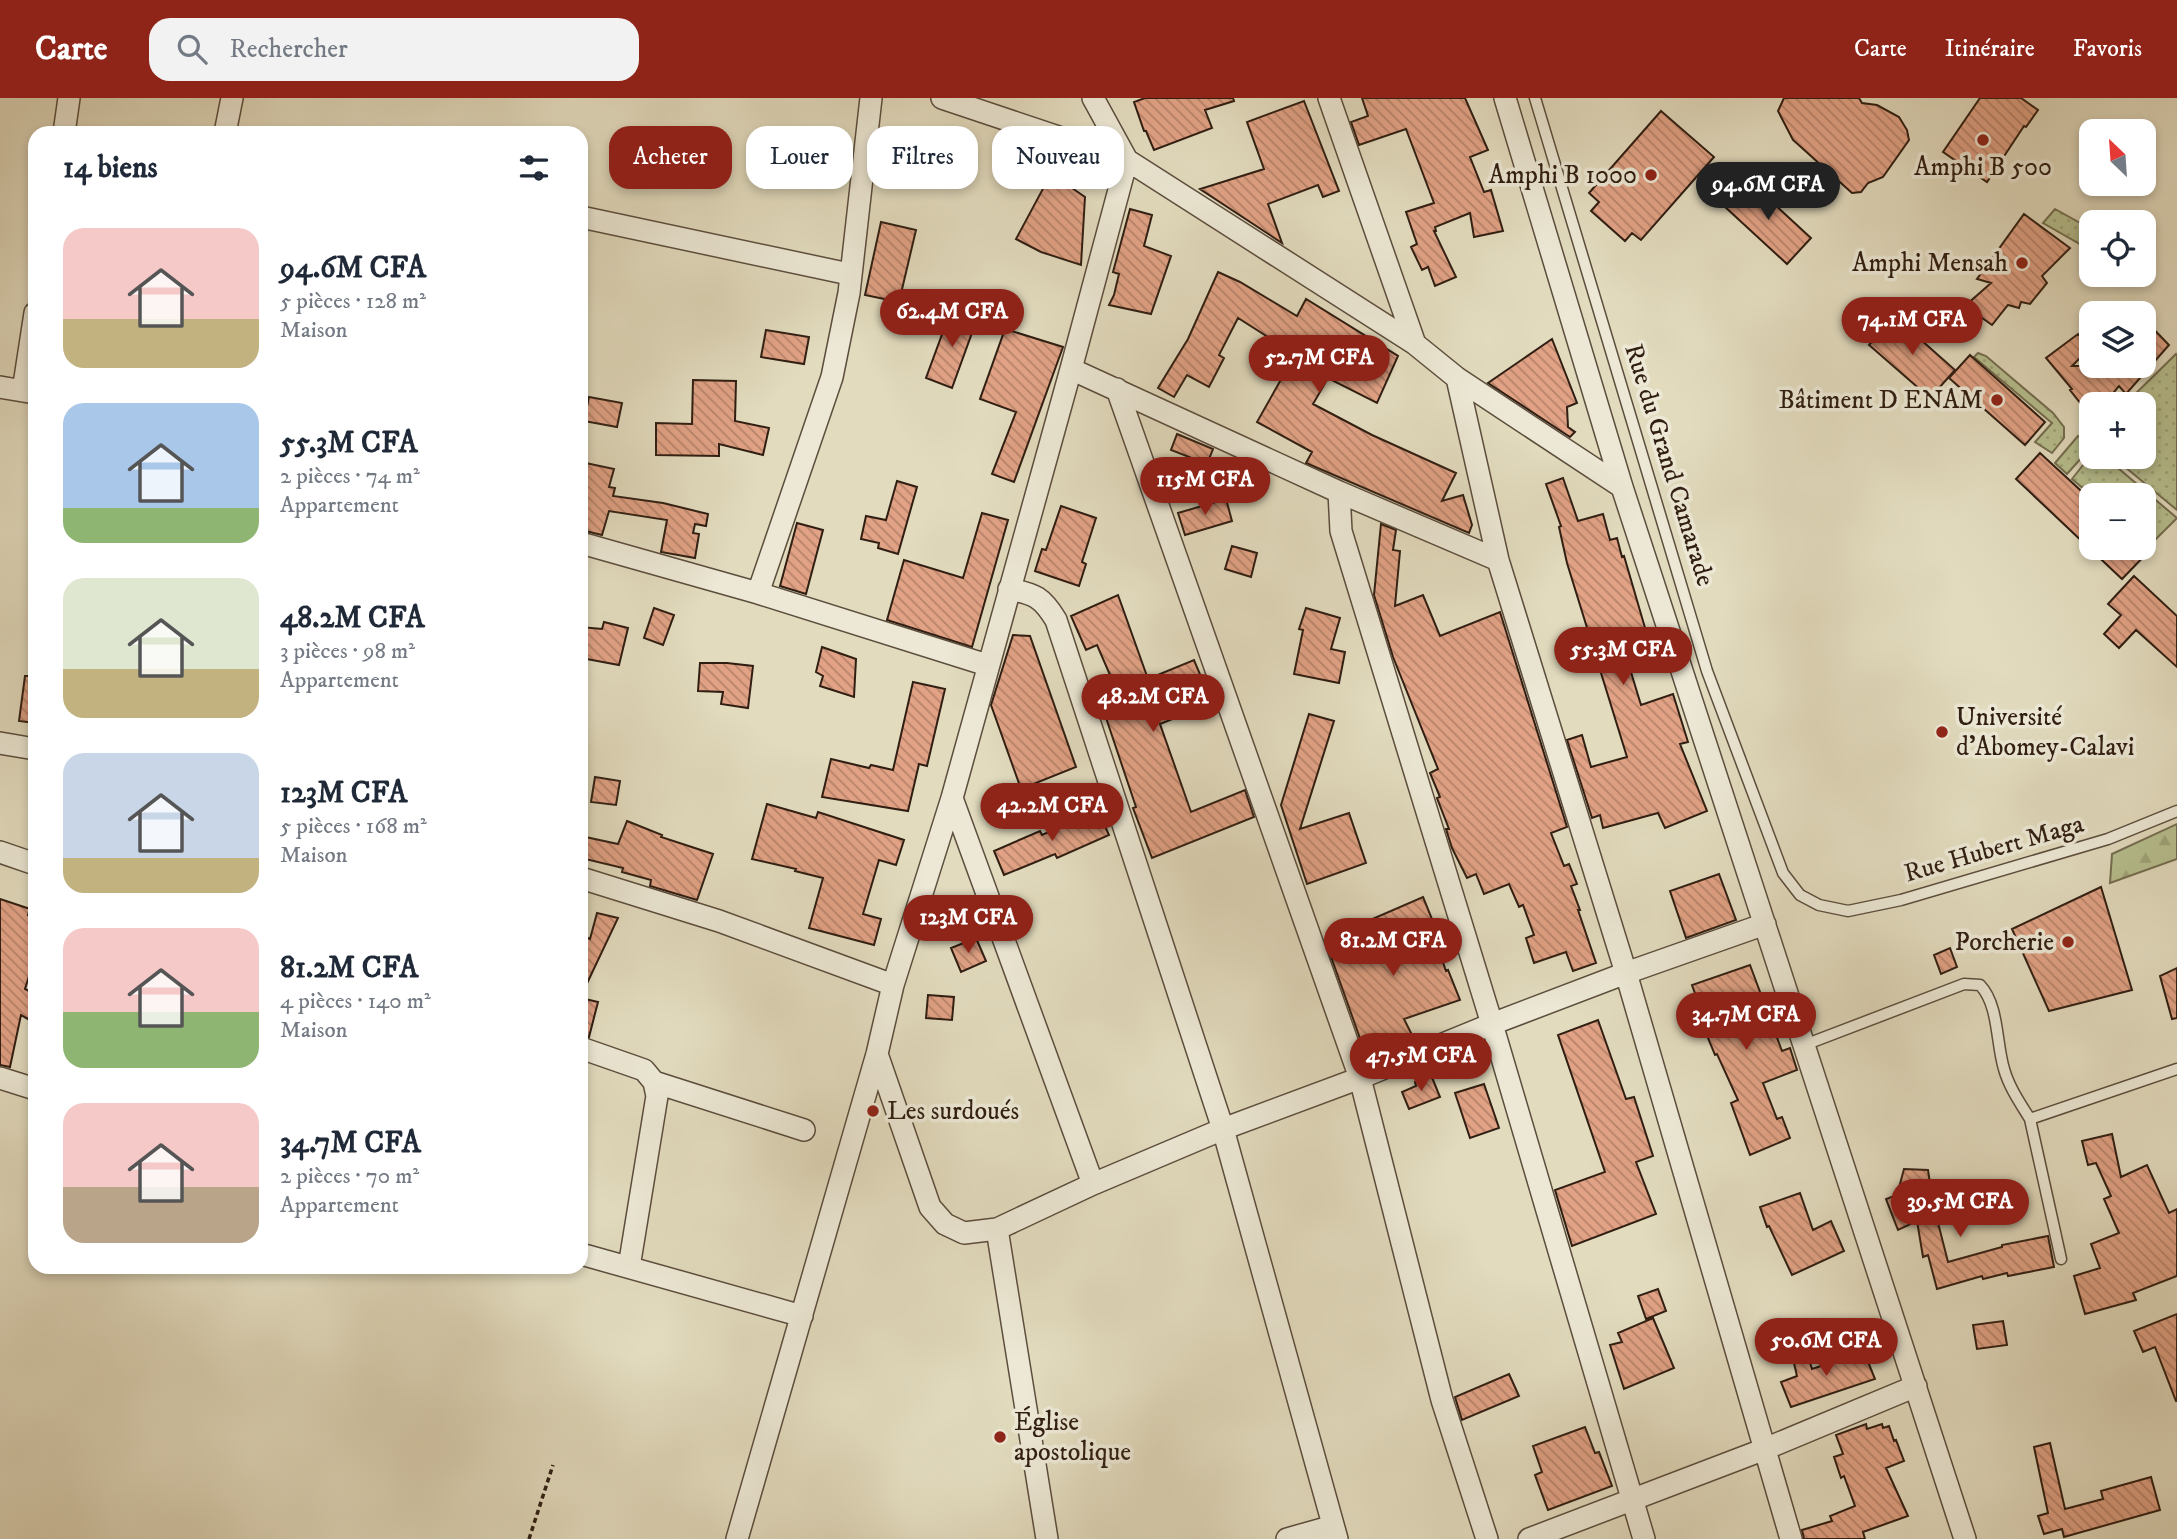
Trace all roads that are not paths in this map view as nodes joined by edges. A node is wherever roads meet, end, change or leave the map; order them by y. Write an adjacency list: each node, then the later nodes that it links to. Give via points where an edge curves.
1 (69, 98): 9 (street)
2 (232, 98): 10 (street)
3 (871, 98): 13 (street)
4 (942, 98): 11 (street)
5 (1093, 98): 11 (street)
6 (1329, 98): 14 (street)
7 (1504, 98): 20 (street)
8 (1535, 98): 34 (lane, Rue du Grand Camarade, via 1707,671 1783,873 1800,895)
9 (65, 126)
10 (226, 126)
11 (1126, 160): 14 (street); 15 (street)
12 (588, 218): 13 (street)
13 (849, 274): 25 (street, via 832,377)
14 (1415, 344): 16 (street)
15 (1071, 369): 18 (street); 24 (street)
16 (1457, 378): 20 (street); 23 (street)
17 (0, 387): 19 (street)
18 (1117, 389): 21 (street); 44 (street)
19 (28, 392)
20 (1622, 487): 35 (street)
21 (1339, 492): 23 (street); 38 (street, via 1340,531)
22 (588, 544): 25 (street)
23 (1499, 560): 36 (street)
24 (1009, 589): 26 (street); 48 (street, via 1045,603 1056,620)
25 (758, 593): 26 (street)
26 (987, 665): 29 (street)
27 (0, 743): 28 (street)
28 (28, 749)
29 (952, 798): 37 (street); 50 (street)
30 (2177, 811): 34 (lane, Rue Hubert Maga, via 2108,839 1901,900 1848,911)
31 (0, 852): 32 (street)
32 (28, 862)
33 (588, 880): 37 (street, via 719,921)
34 (1819, 905)
35 (1766, 924): 36 (street); 56 (street)
36 (1626, 974): 38 (street); 57 (street)
37 (892, 985): 41 (street)
38 (1492, 1024): 44 (street); 58 (street)
39 (1807, 1044): 47 (lane, via 1964,984 1980,985 1989,994 2004,1070)
40 (588, 1050): 45 (street, via 644,1070)
41 (877, 1054): 51 (street, via 930,1206 945,1224 964,1233); 55 (street)
42 (2177, 1069): 47 (lane)
43 (0, 1078): 46 (street)
44 (1360, 1078): 48 (street); 63 (street, via 1442,1400)
45 (654, 1082): 49 (street); 54 (street, via 657,1096)
46 (28, 1087)
47 (2029, 1119): 53 (lane)
48 (1223, 1129): 50 (street); 59 (street)
49 (804, 1130)
50 (1093, 1184): 51 (street)
51 (997, 1229): 61 (street)
52 (588, 1256): 54 (street)
53 (2062, 1259)
54 (629, 1267): 55 (street)
55 (802, 1316): 60 (street)
56 (1916, 1386): 57 (street); 67 (street)
57 (1765, 1449): 58 (street); 66 (street)
58 (1632, 1500): 64 (street); 65 (street)
59 (1335, 1533): 62 (street)
60 (737, 1539)
61 (1047, 1539)
62 (1287, 1539)
63 (1487, 1539)
64 (1529, 1539)
65 (1644, 1539)
66 (1791, 1539)
67 (1965, 1539)

